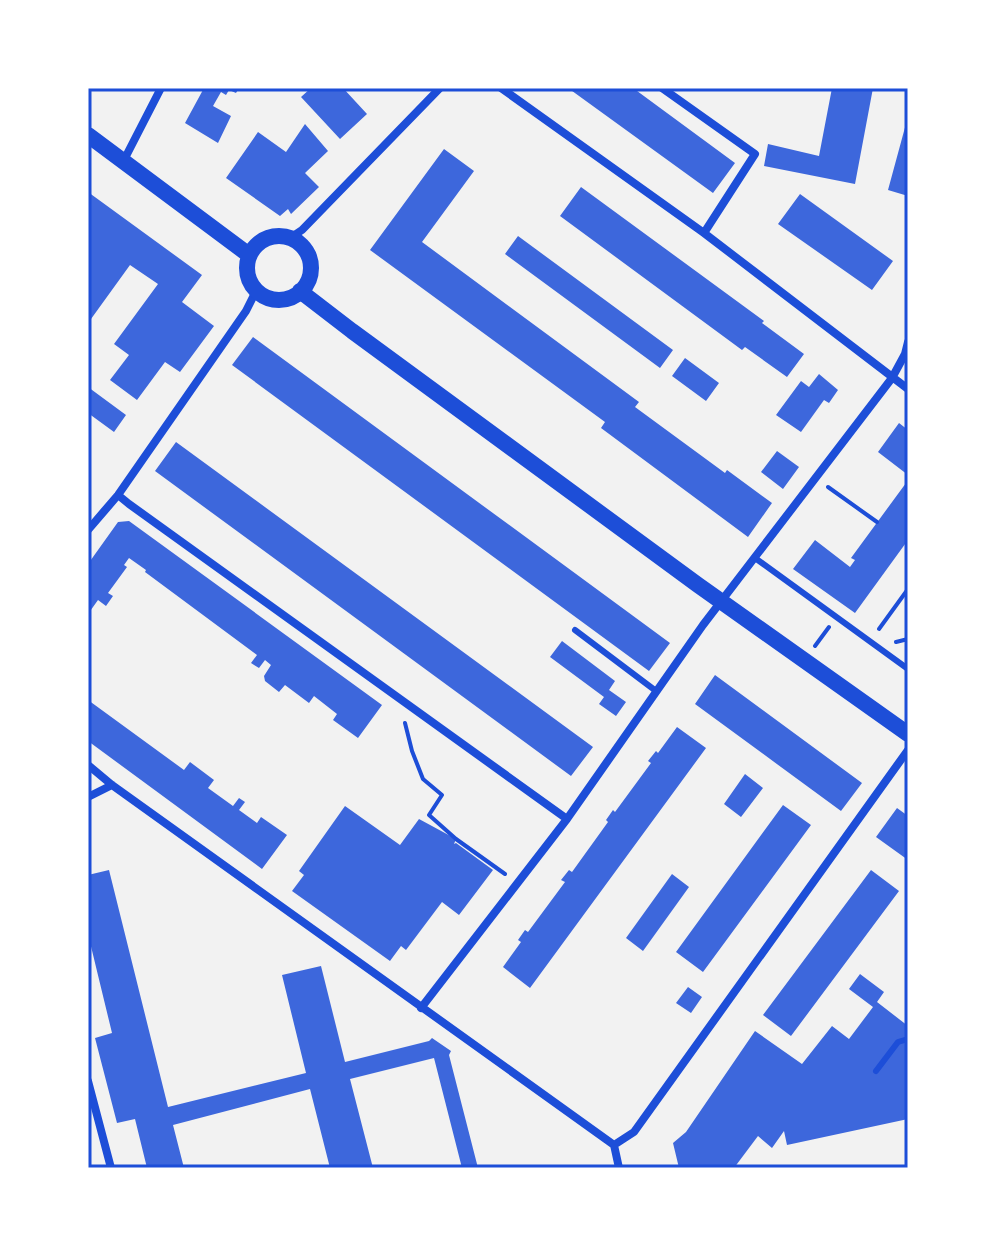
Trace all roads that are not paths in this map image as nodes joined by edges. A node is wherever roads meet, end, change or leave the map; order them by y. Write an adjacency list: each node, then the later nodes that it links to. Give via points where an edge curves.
1 (161, 88): 6 (street)
2 (440, 88): 8 (street)
3 (501, 88): 7 (street)
4 (662, 88): 7 (street, via 755,154)
5 (88, 135): 6 (main road)
6 (124, 160): 9 (main road)
7 (704, 233): 13 (street)
8 (290, 238): 9 (main road, via 274,236 259,242); 11 (main road, via 310,262 307,283)
9 (249, 255): 10 (main road, via 249,280)
10 (256, 291): 11 (main road, via 278,300); 15 (street)
11 (300, 291): 18 (main road)
12 (908, 342): 13 (street)
13 (892, 378): 14 (street); 17 (street)
14 (908, 389)
15 (118, 495): 16 (street); 27 (street)
16 (88, 530)
17 (755, 558): 18 (street); 20 (lane)
18 (721, 601): 21 (street); 22 (main road)
19 (575, 630): 21 (lane)
20 (908, 669)
21 (656, 691): 27 (street)
22 (908, 734)
23 (908, 750): 32 (street, via 634,1132)
24 (88, 765): 25 (street)
25 (112, 785): 26 (street); 28 (street)
26 (88, 797)
27 (567, 819): 28 (street)
28 (421, 1008): 32 (street)
29 (908, 1039): 30 (lane, via 898,1042)
30 (876, 1071)
31 (88, 1081): 33 (street)
32 (614, 1145): 34 (street)
33 (111, 1168)
34 (619, 1168)

